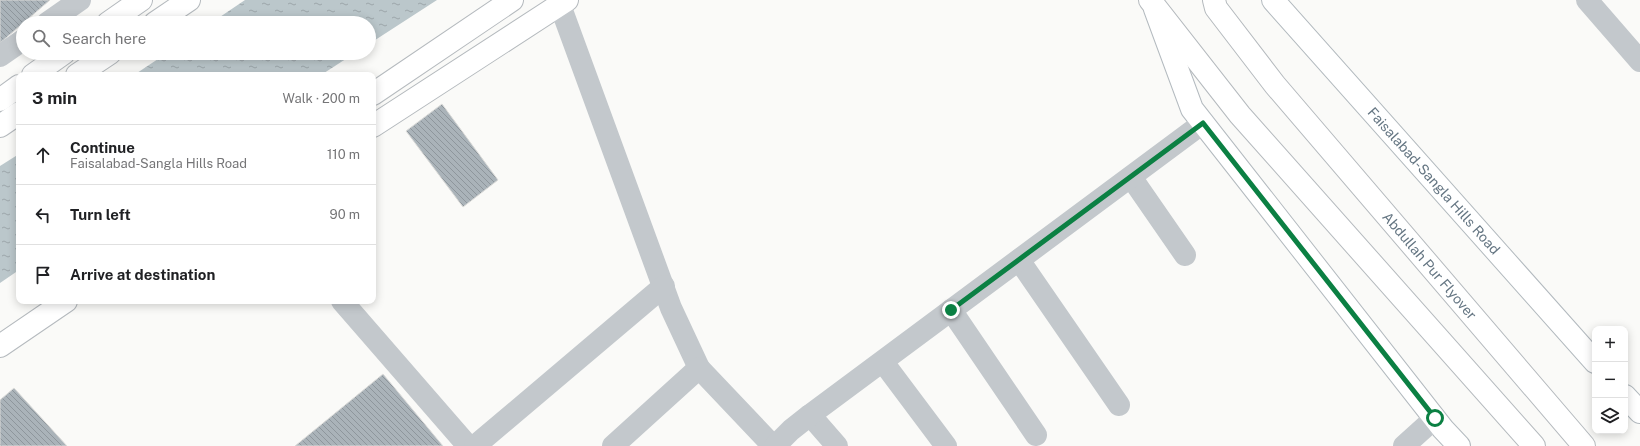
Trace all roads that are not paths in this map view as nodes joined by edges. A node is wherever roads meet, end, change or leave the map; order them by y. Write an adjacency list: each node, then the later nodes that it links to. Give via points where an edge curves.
1 (80, 0): 10 (street)
2 (141, 0): 11 (main road)
3 (189, 0): 12 (main road)
4 (512, 0): 21 (main road)
5 (1214, 0): 54 (main road, Abdullah Pur Flyover, via 1216,8 1275,85)
6 (1273, 0): 36 (main road, Faisalabad-Sangla Hills Road)
7 (1587, 0): 17 (street)
8 (564, 2): 25 (main road); 30 (street)
9 (1152, 2): 24 (main road, via 1192,109); 53 (main road, via 1240,115)
10 (57, 16)
11 (118, 16)
12 (165, 16)
13 (16, 45): 14 (street)
14 (0, 56)
15 (54, 60): 18 (main road)
16 (100, 60): 19 (main road)
17 (1640, 61)
18 (38, 72)
19 (82, 72)
20 (16, 88): 22 (main road)
21 (376, 92)
22 (0, 100)
23 (16, 115): 26 (main road)
24 (1203, 123): 27 (street); 43 (main road)
25 (376, 124)
26 (0, 126)
27 (1131, 177): 28 (street); 29 (street)
28 (1185, 255)
29 (1019, 260): 34 (street); 40 (street)
30 (664, 286): 38 (street); 46 (street)
31 (62, 304): 35 (main road)
32 (72, 304): 35 (main road)
33 (345, 304): 45 (street)
34 (951, 310): 37 (street); 44 (street)
35 (7, 341)
36 (1592, 359)
37 (883, 362): 42 (street); 50 (street)
38 (699, 368): 47 (street); 48 (street)
39 (1627, 398): 41 (main road)
40 (1119, 405)
41 (1640, 412)
42 (810, 416): 48 (street); 49 (street)
43 (1435, 418): 51 (street); 52 (main road)
44 (1036, 435)
45 (468, 446)
46 (475, 446)
47 (613, 446)
48 (774, 446)
49 (837, 446)
50 (946, 446)
51 (1404, 446)
52 (1459, 446)
53 (1534, 446)
54 (1584, 446)

